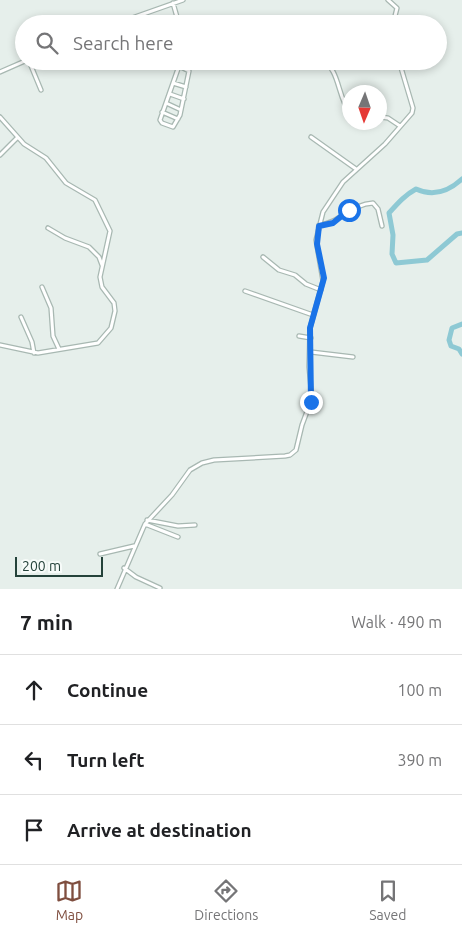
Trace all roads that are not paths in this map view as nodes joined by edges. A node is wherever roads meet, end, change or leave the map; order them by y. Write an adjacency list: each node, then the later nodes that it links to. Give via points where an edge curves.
1 (183, 0): 3 (street)
2 (388, 0): 6 (street, via 396,8)
3 (173, 3): 4 (street); 5 (street)
4 (140, 15)
5 (176, 15)
6 (395, 15)
7 (15, 66): 13 (street)
8 (31, 70): 16 (street)
9 (178, 70): 14 (street)
10 (186, 70): 15 (street, via 189,72)
11 (333, 70): 18 (street)
12 (402, 70): 26 (street, via 413,108)
13 (0, 72)
14 (173, 83): 15 (street); 17 (street)
15 (186, 87): 19 (street)
16 (40, 90)
17 (170, 94): 19 (street); 20 (street)
18 (342, 99)
19 (184, 100): 21 (street)
20 (166, 103): 21 (street); 22 (street)
21 (181, 110): 25 (street)
22 (162, 112): 25 (street); 25 (street, via 162,123 173,127)
23 (0, 117): 28 (street)
24 (387, 118): 26 (street)
25 (178, 119)
26 (400, 126): 30 (street)
27 (311, 137): 30 (street)
28 (17, 138): 29 (street); 35 (street, via 46,158 66,183 95,200 110,231)
29 (0, 155)
30 (356, 169): 31 (street, via 328,202)
31 (319, 226): 32 (street, via 333,223 349,210 373,203); 37 (street, via 317,244 324,274)
32 (382, 226)
33 (48, 228): 35 (street, via 89,246)
34 (263, 257): 37 (street, via 279,270)
35 (102, 265): 44 (street, via 101,284 115,308 111,328 98,343)
36 (42, 288): 44 (street, via 51,308 53,336)
37 (321, 290): 39 (street)
38 (245, 291): 39 (street)
39 (313, 315): 42 (street)
40 (21, 318): 46 (street)
41 (299, 336): 42 (street)
42 (311, 338): 45 (street)
43 (0, 345): 46 (street)
44 (59, 349): 46 (street)
45 (310, 352): 47 (street); 48 (street, via 312,398 294,454 202,463 187,473 172,495)
46 (34, 353)
47 (353, 357)
48 (147, 520): 49 (street); 50 (street, via 178,526)
49 (144, 524): 51 (street); 52 (street)
50 (195, 525)
51 (178, 537)
52 (135, 546): 53 (street); 54 (street)
53 (100, 554)
54 (124, 568): 55 (street); 56 (street)
55 (160, 588)
56 (117, 589)

